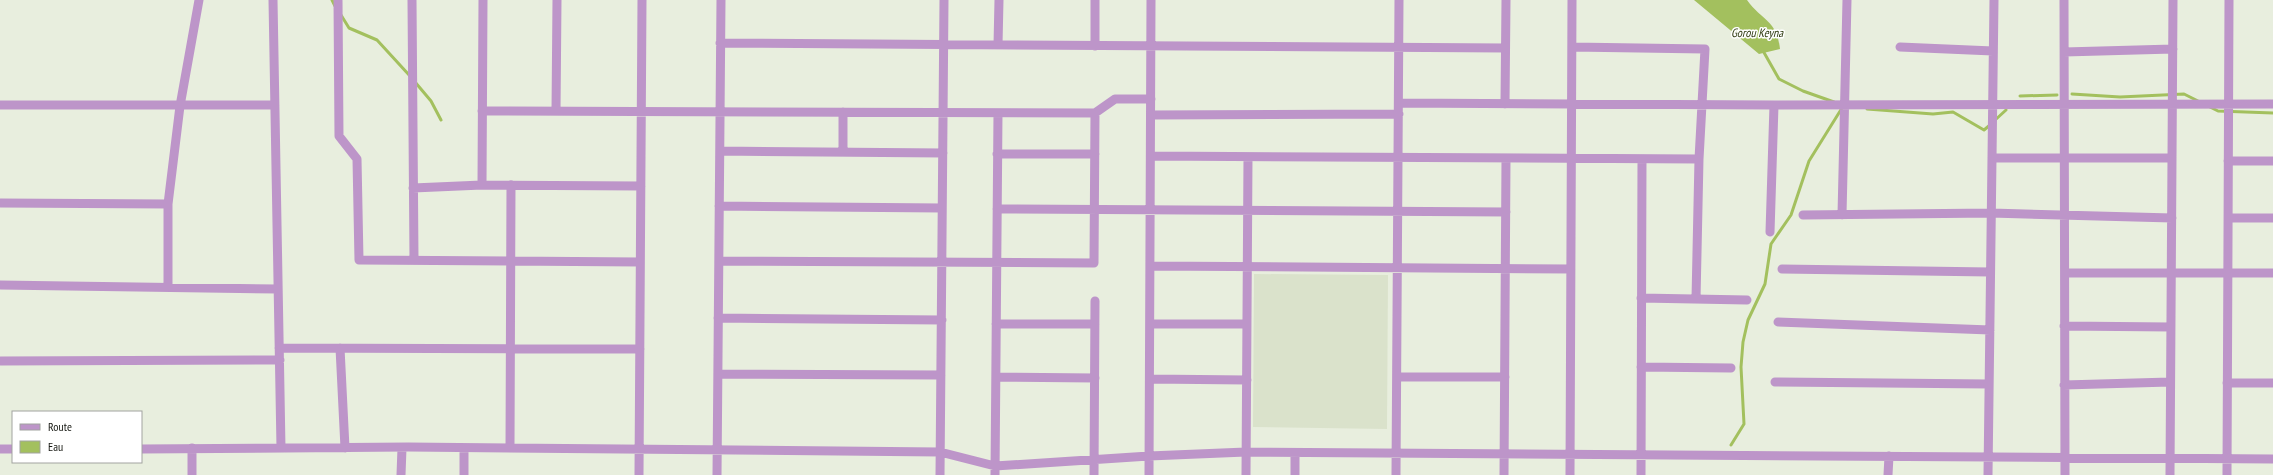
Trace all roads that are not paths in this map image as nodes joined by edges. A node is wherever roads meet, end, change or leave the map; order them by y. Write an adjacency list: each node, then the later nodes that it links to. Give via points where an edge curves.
1 (200, 0): 47 (street)
2 (273, 0): 44 (street)
3 (338, 0): 97 (street, via 340,136 357,159 359,260)
4 (412, 0): 78 (street)
5 (483, 0): 48 (street)
6 (557, 0): 49 (street)
7 (642, 0): 50 (street)
8 (721, 0): 21 (street)
9 (944, 0): 22 (street)
10 (998, 0): 23 (street)
11 (1095, 0): 24 (street)
12 (1151, 0): 25 (street)
13 (1399, 0): 28 (street)
14 (1506, 0): 29 (street)
15 (1572, 0): 26 (street)
16 (1847, 0): 46 (street)
17 (1994, 0): 31 (street)
18 (2064, 0): 32 (street)
19 (2173, 0): 30 (street)
20 (2229, 0): 41 (street)
21 (720, 43): 22 (street); 51 (street)
22 (944, 45): 23 (street); 53 (street)
23 (998, 45): 24 (street)
24 (1094, 46): 25 (street)
25 (1151, 46): 28 (street); 33 (street)
26 (1572, 47): 35 (street); 36 (street, via 1705,49)
27 (1900, 47): 31 (street)
28 (1399, 48): 29 (street); 34 (street)
29 (1505, 48): 40 (street)
30 (2173, 49): 32 (street); 39 (street)
31 (1993, 51): 37 (street)
32 (2064, 52): 38 (street)
33 (1151, 98): 55 (street, via 1115,99); 57 (street)
34 (1399, 103): 40 (street); 56 (street)
35 (1572, 103): 36 (street); 40 (street); 69 (street)
36 (1702, 103): 45 (street); 72 (street)
37 (1992, 103): 38 (street); 46 (street); 67 (street)
38 (2064, 103): 39 (street); 71 (street)
39 (2172, 103): 41 (street); 68 (street)
40 (1505, 104)
41 (2228, 104): 42 (street); 73 (street)
42 (2273, 104)
43 (0, 105): 47 (street)
44 (275, 105): 47 (street); 116 (street)
45 (1774, 105): 46 (street); 96 (street)
46 (1844, 105): 91 (street)
47 (180, 106): 80 (street)
48 (482, 111): 49 (street); 75 (street)
49 (556, 111): 50 (street)
50 (642, 111): 51 (street); 77 (street)
51 (720, 112): 52 (street); 58 (street)
52 (843, 112): 53 (street); 59 (street)
53 (943, 113): 54 (street); 60 (street)
54 (998, 113): 55 (street); 61 (street)
55 (1095, 114): 62 (street)
56 (1398, 114): 57 (street); 65 (street)
57 (1151, 115): 63 (street)
58 (720, 151): 59 (street); 81 (street)
59 (843, 152): 60 (street)
60 (943, 152): 82 (street)
61 (997, 154): 62 (street); 83 (street)
62 (1095, 154): 84 (street)
63 (1151, 156): 64 (street); 85 (street)
64 (1248, 157): 65 (street); 86 (street)
65 (1398, 158): 66 (street); 87 (street)
66 (1506, 158): 69 (street); 88 (street)
67 (1992, 158): 71 (street); 89 (street)
68 (2172, 158): 71 (street); 93 (street)
69 (1571, 159): 70 (street); 107 (street)
70 (1642, 159): 72 (street); 117 (street)
71 (2065, 159): 92 (street)
72 (1699, 160): 118 (street)
73 (2228, 161): 74 (street); 94 (street)
74 (2273, 161)
75 (482, 185): 76 (street); 78 (street)
76 (511, 185): 77 (street); 98 (street)
77 (641, 186): 100 (street)
78 (413, 188): 97 (street)
79 (0, 203): 80 (street)
80 (168, 204): 115 (street)
81 (719, 206): 82 (street); 99 (street)
82 (942, 208): 101 (street)
83 (997, 209): 84 (street); 102 (street)
84 (1094, 210): 85 (street); 102 (street, via 1094,263)
85 (1150, 210): 86 (street); 103 (street)
86 (1248, 211): 87 (street); 104 (street)
87 (1398, 212): 88 (street); 105 (street)
88 (1506, 212): 106 (street)
89 (1991, 213): 91 (street); 92 (street); 109 (street)
90 (1803, 215): 91 (street)
91 (1842, 215)
92 (2066, 215): 93 (street); 110 (street)
93 (2172, 218): 111 (street)
94 (2228, 218): 95 (street); 112 (street)
95 (2273, 218)
96 (1770, 232)
97 (414, 260): 98 (street)
98 (511, 261): 100 (street); 133 (street)
99 (719, 261): 101 (street); 121 (street)
100 (640, 262): 134 (street)
101 (942, 262): 102 (street); 122 (street)
102 (996, 262): 124 (street)
103 (1150, 266): 104 (street); 126 (street)
104 (1248, 266): 105 (street); 127 (street)
105 (1398, 267): 106 (street); 144 (street)
106 (1506, 268): 107 (street); 141 (street)
107 (1571, 269): 169 (street)
108 (1782, 269): 109 (street)
109 (1990, 272): 130 (street)
110 (2065, 273): 111 (street); 128 (street)
111 (2171, 273): 112 (street); 129 (street)
112 (2228, 273): 113 (street); 149 (street)
113 (2273, 273)
114 (0, 284): 115 (street)
115 (168, 287): 116 (street)
116 (278, 289): 131 (street)
117 (1641, 298): 118 (street); 137 (street)
118 (1696, 299): 119 (street)
119 (1747, 300)
120 (1095, 301): 125 (street)
121 (718, 318): 122 (street); 139 (street)
122 (942, 320): 140 (street)
123 (1778, 322): 130 (street)
124 (996, 324): 125 (street); 142 (street)
125 (1095, 324): 143 (street)
126 (1150, 324): 127 (street); 145 (street)
127 (1247, 324): 146 (street)
128 (2064, 326): 129 (street); 152 (street)
129 (2171, 327): 148 (street)
130 (1990, 330): 151 (street)
131 (279, 348): 132 (street); 135 (street)
132 (340, 348): 133 (street); 155 (street)
133 (511, 348): 134 (street); 158 (street)
134 (640, 349): 162 (street)
135 (280, 360): 136 (street); 154 (street)
136 (0, 361)
137 (1641, 367): 138 (street); 170 (street)
138 (1731, 368)
139 (718, 374): 140 (street); 163 (street)
140 (941, 375): 164 (street)
141 (1505, 377): 144 (street); 168 (street)
142 (996, 378): 143 (street); 179 (street)
143 (1095, 378): 178 (street)
144 (1397, 378): 167 (street)
145 (1150, 379): 146 (street); 171 (street)
146 (1247, 380): 165 (street)
147 (1775, 382): 151 (street)
148 (2170, 382): 152 (street); 175 (street)
149 (2227, 383): 150 (street); 176 (street)
150 (2273, 383)
151 (1989, 384): 173 (street)
152 (2064, 385): 174 (street)
153 (192, 448): 154 (street); 161 (street); 180 (street)
154 (281, 448): 155 (street)
155 (345, 448): 156 (street)
156 (402, 448): 157 (street); 181 (street)
157 (464, 448): 158 (street); 182 (street)
158 (510, 448): 162 (street)
159 (0, 449): 160 (street)
160 (12, 449)
161 (142, 449)
162 (639, 449): 163 (street); 183 (street)
163 (717, 449): 164 (street); 184 (street)
164 (940, 452): 179 (street); 185 (street)
165 (1246, 452): 166 (street); 171 (street); 188 (street)
166 (1295, 453): 167 (street); 189 (street)
167 (1396, 453): 168 (street); 190 (street)
168 (1504, 454): 169 (street); 191 (street)
169 (1570, 454): 170 (street); 192 (street)
170 (1641, 455): 172 (street); 193 (street)
171 (1149, 456): 178 (street); 187 (street)
172 (1889, 456): 173 (street); 194 (street)
173 (1988, 457): 174 (street); 195 (street)
174 (2065, 457): 175 (street); 196 (street)
175 (2170, 458): 176 (street); 197 (street)
176 (2227, 458): 177 (street); 198 (street)
177 (2273, 459)
178 (1094, 461): 179 (street); 186 (street)
179 (995, 470)
180 (192, 475)
181 (401, 475)
182 (464, 475)
183 (639, 475)
184 (717, 475)
185 (940, 475)
186 (1094, 475)
187 (1149, 475)
188 (1246, 475)
189 (1295, 475)
190 (1396, 475)
191 (1504, 475)
192 (1570, 475)
193 (1641, 475)
194 (1888, 475)
195 (1988, 475)
196 (2065, 475)
197 (2170, 475)
198 (2227, 475)

